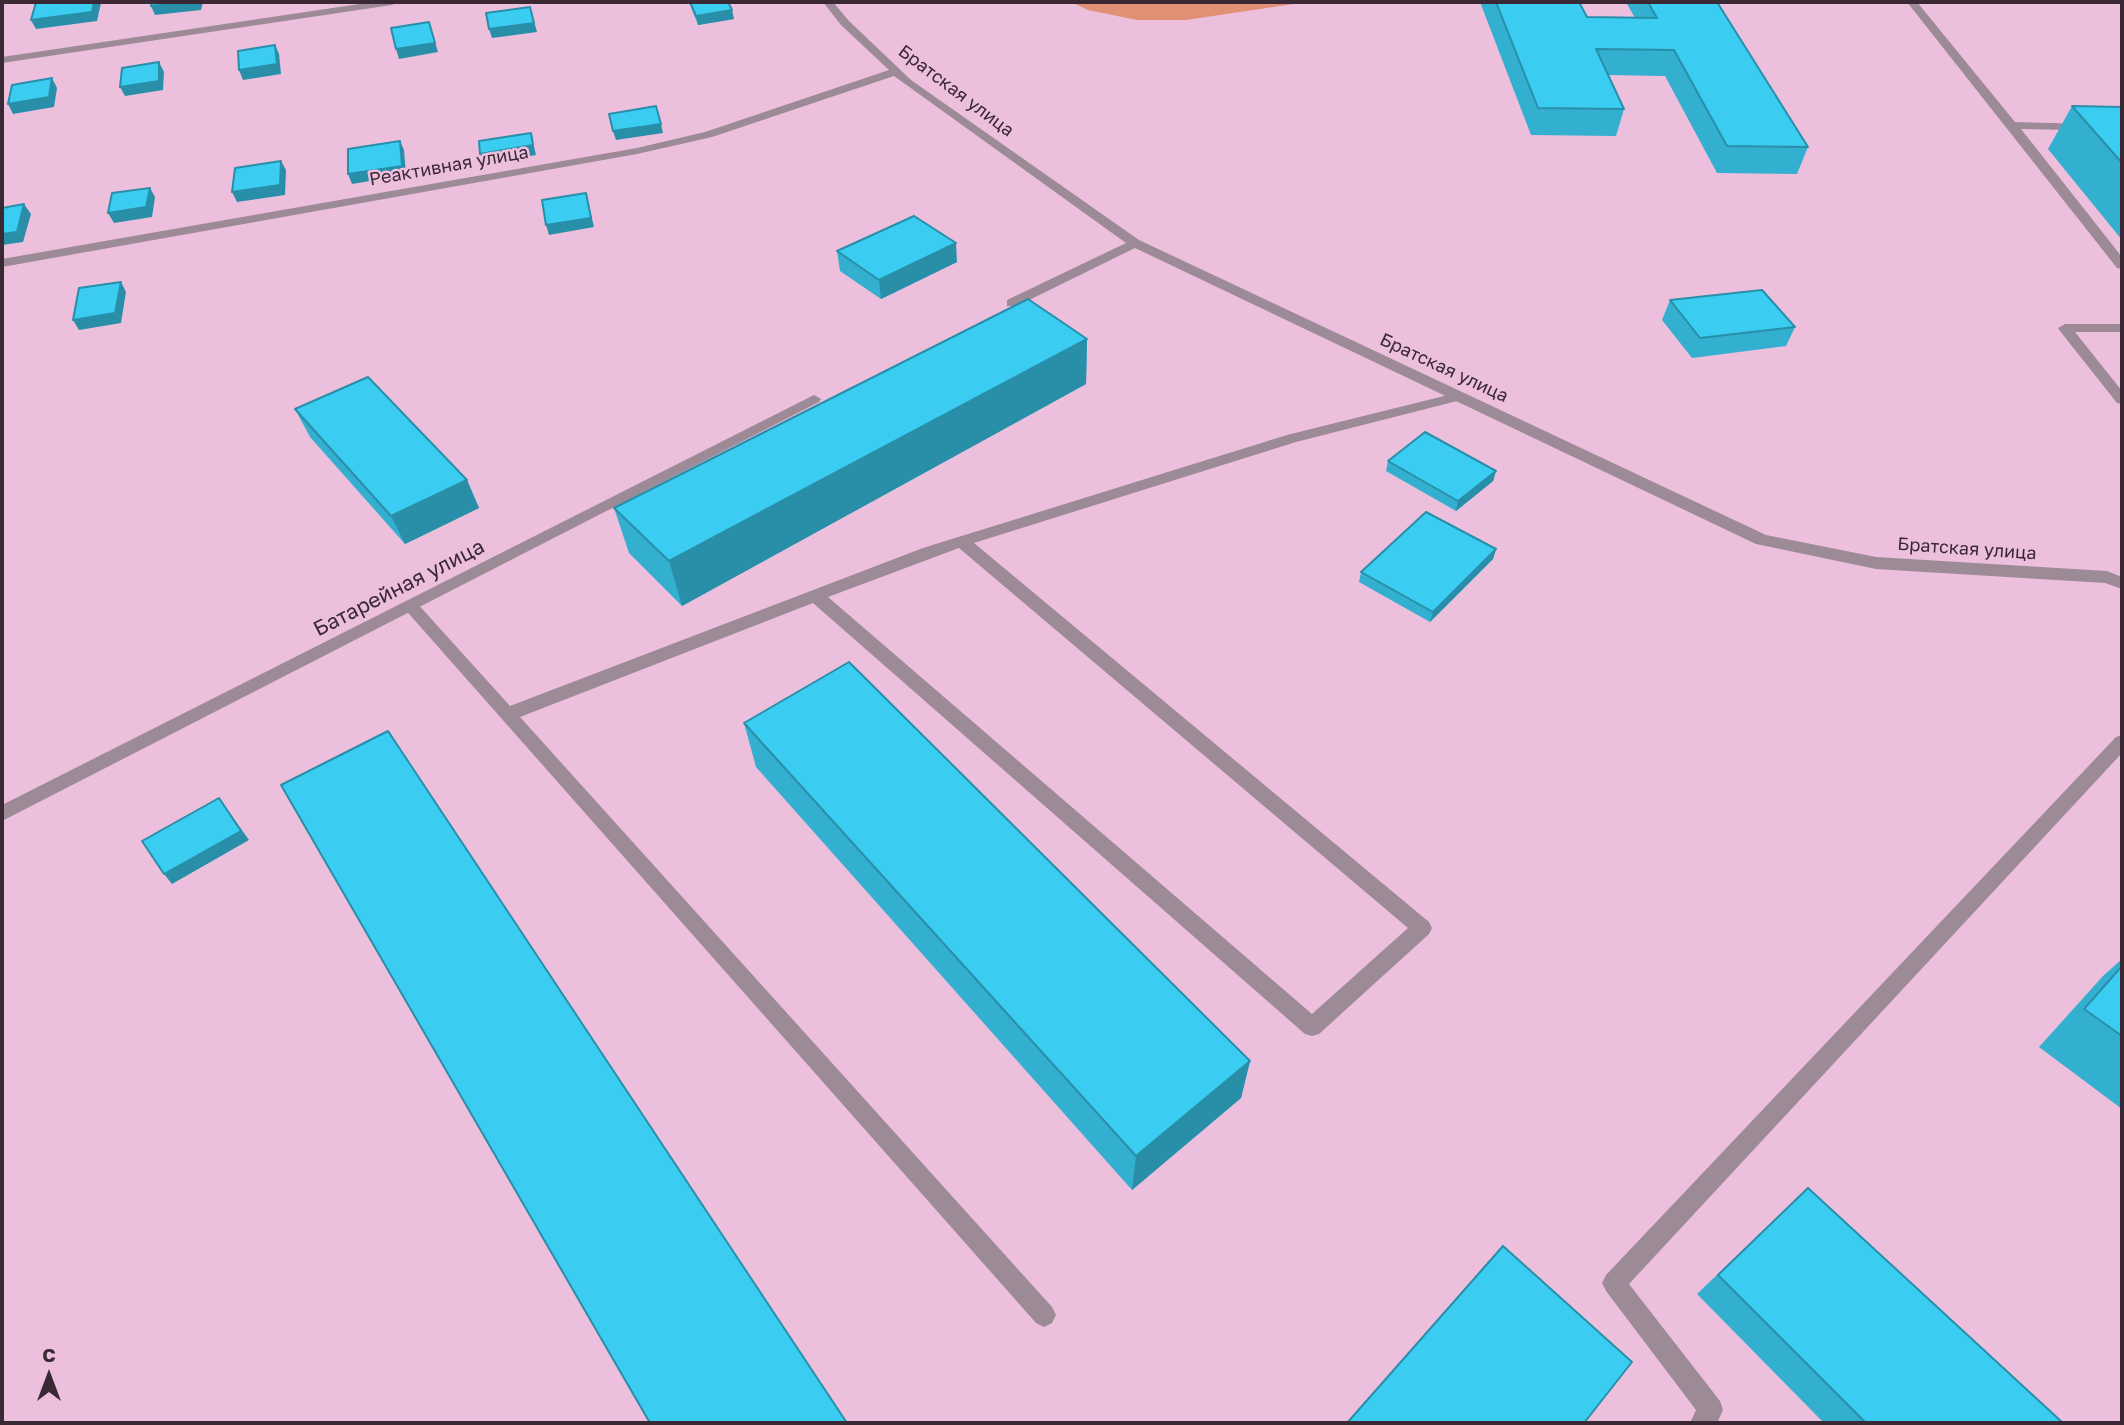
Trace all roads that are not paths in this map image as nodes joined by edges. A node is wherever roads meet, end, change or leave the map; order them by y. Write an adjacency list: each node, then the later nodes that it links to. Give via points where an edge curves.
1 (393, 2): 4 (street)
2 (828, 2): 5 (street, Братская улица)
3 (1912, 2): 6 (street)
4 (2, 60)
5 (894, 72): 8 (street, Братская улица); 9 (street, Реактивная улица, via 708,135 637,151)
6 (2012, 125): 7 (street); 10 (street)
7 (2122, 128)
8 (1135, 243): 11 (street); 13 (street, Братская улица)
9 (2, 263)
10 (2122, 265)
11 (1012, 303)
12 (2122, 328): 15 (street, via 2065,328)
13 (1460, 396): 16 (street, via 1292,438); 17 (street, Братская улица, via 1762,540 1876,563 2107,577)
14 (814, 399): 19 (street, Батарейная улица)
15 (2122, 400)
16 (962, 542): 18 (street); 18 (street, via 1422,928 1312,1027)
17 (2122, 583)
18 (816, 596): 20 (street)
19 (410, 606): 20 (street); 22 (street, Батарейная улица)
20 (506, 715): 23 (street)
21 (2122, 742): 24 (street, via 1614,1283 1711,1410)
22 (2, 814)
23 (1044, 1315)
24 (1702, 1423)

